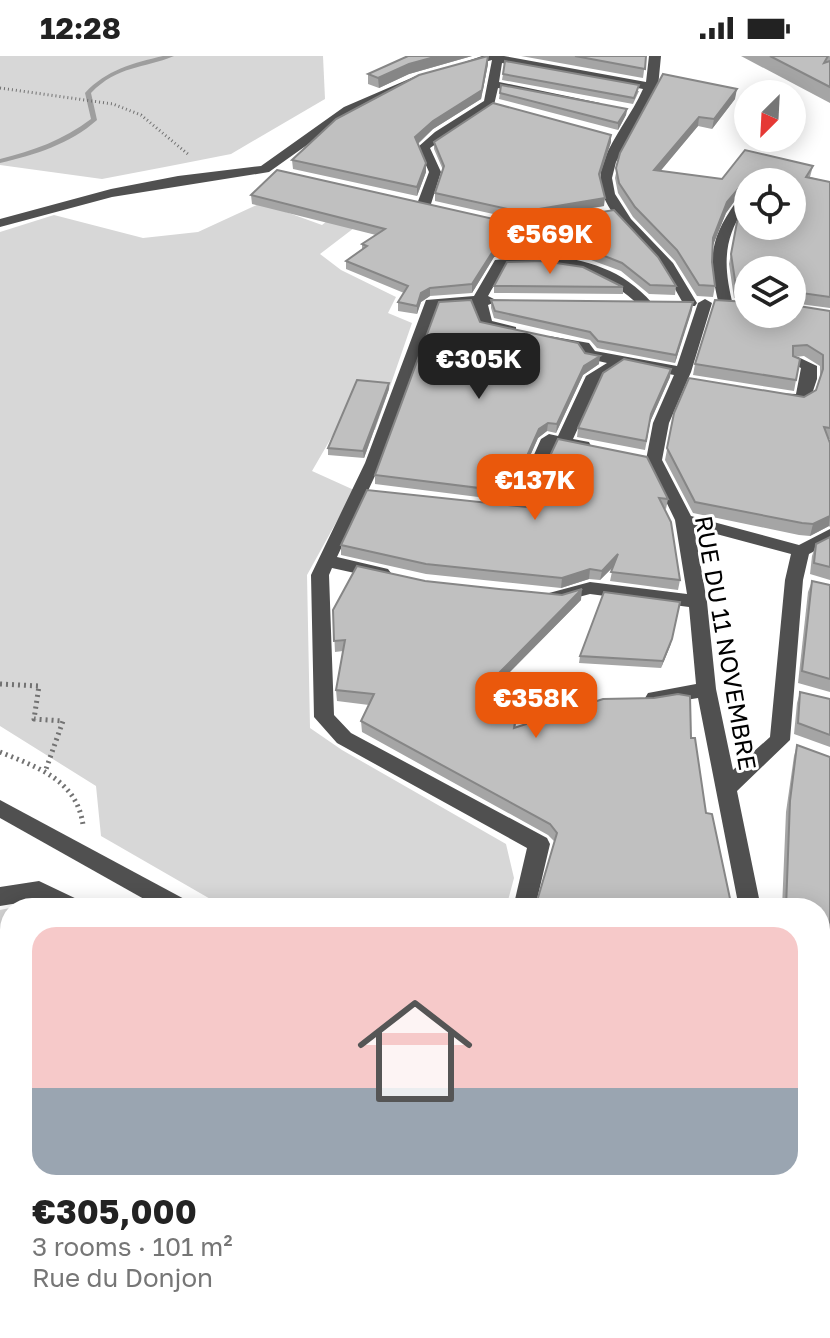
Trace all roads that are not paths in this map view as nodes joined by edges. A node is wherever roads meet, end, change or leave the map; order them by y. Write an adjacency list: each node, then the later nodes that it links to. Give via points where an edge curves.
1 (655, 56): 6 (street)
2 (496, 57): 3 (street); 5 (street); 6 (street)
3 (453, 68)
4 (427, 76): 16 (street, via 348,110 272,171 178,180)
5 (493, 84): 7 (street); 8 (street)
6 (652, 87): 11 (street)
7 (490, 103): 9 (street); 14 (street, via 439,131 424,147 435,172)
8 (609, 106)
9 (504, 107)
10 (623, 109): 11 (street)
11 (638, 111): 13 (street)
12 (607, 134): 13 (street)
13 (622, 138): 20 (street, via 613,151 606,190 610,213 664,261)
14 (421, 203)
15 (734, 216): 20 (street, via 721,237 716,260 732,305)
16 (0, 223)
17 (479, 300): 18 (street); 20 (street, via 500,263 528,257 563,261); 21 (street, via 485,324 584,346 590,355); 31 (street, via 431,303 373,463 368,491)
18 (505, 301)
19 (616, 303): 20 (street)
20 (675, 303): 23 (street, RUE DU 11 NOVEMBRE)
21 (618, 361): 23 (street); 25 (street, via 594,376)
22 (798, 362): 24 (street, via 809,366 802,400)
23 (686, 378): 28 (street, RUE DU 11 NOVEMBRE, via 646,459)
24 (771, 395)
25 (563, 442): 26 (street); 27 (street, via 549,439 518,510)
26 (594, 448)
27 (470, 504)
28 (684, 520): 30 (street); 36 (street, RUE DU 11 NOVEMBRE)
29 (830, 535): 30 (street)
30 (801, 551): 33 (street)
31 (326, 561): 32 (street); 46 (street, via 320,575 324,717 344,738 539,844)
32 (397, 576)
33 (794, 580): 34 (street); 39 (street, via 793,692)
34 (818, 585)
35 (530, 594): 36 (street, via 561,597 590,588)
36 (698, 602): 37 (street, RUE DU 11 NOVEMBRE)
37 (706, 689): 38 (street); 41 (street, RUE DU 11 NOVEMBRE)
38 (639, 699)
39 (780, 740): 40 (street); 41 (street)
40 (805, 749)
41 (726, 788): 47 (street, RUE DU 11 NOVEMBRE)
42 (0, 808): 45 (street)
43 (3, 898): 44 (street, via 39,890)
44 (54, 898)
45 (162, 898)
46 (526, 898)
47 (748, 898)

